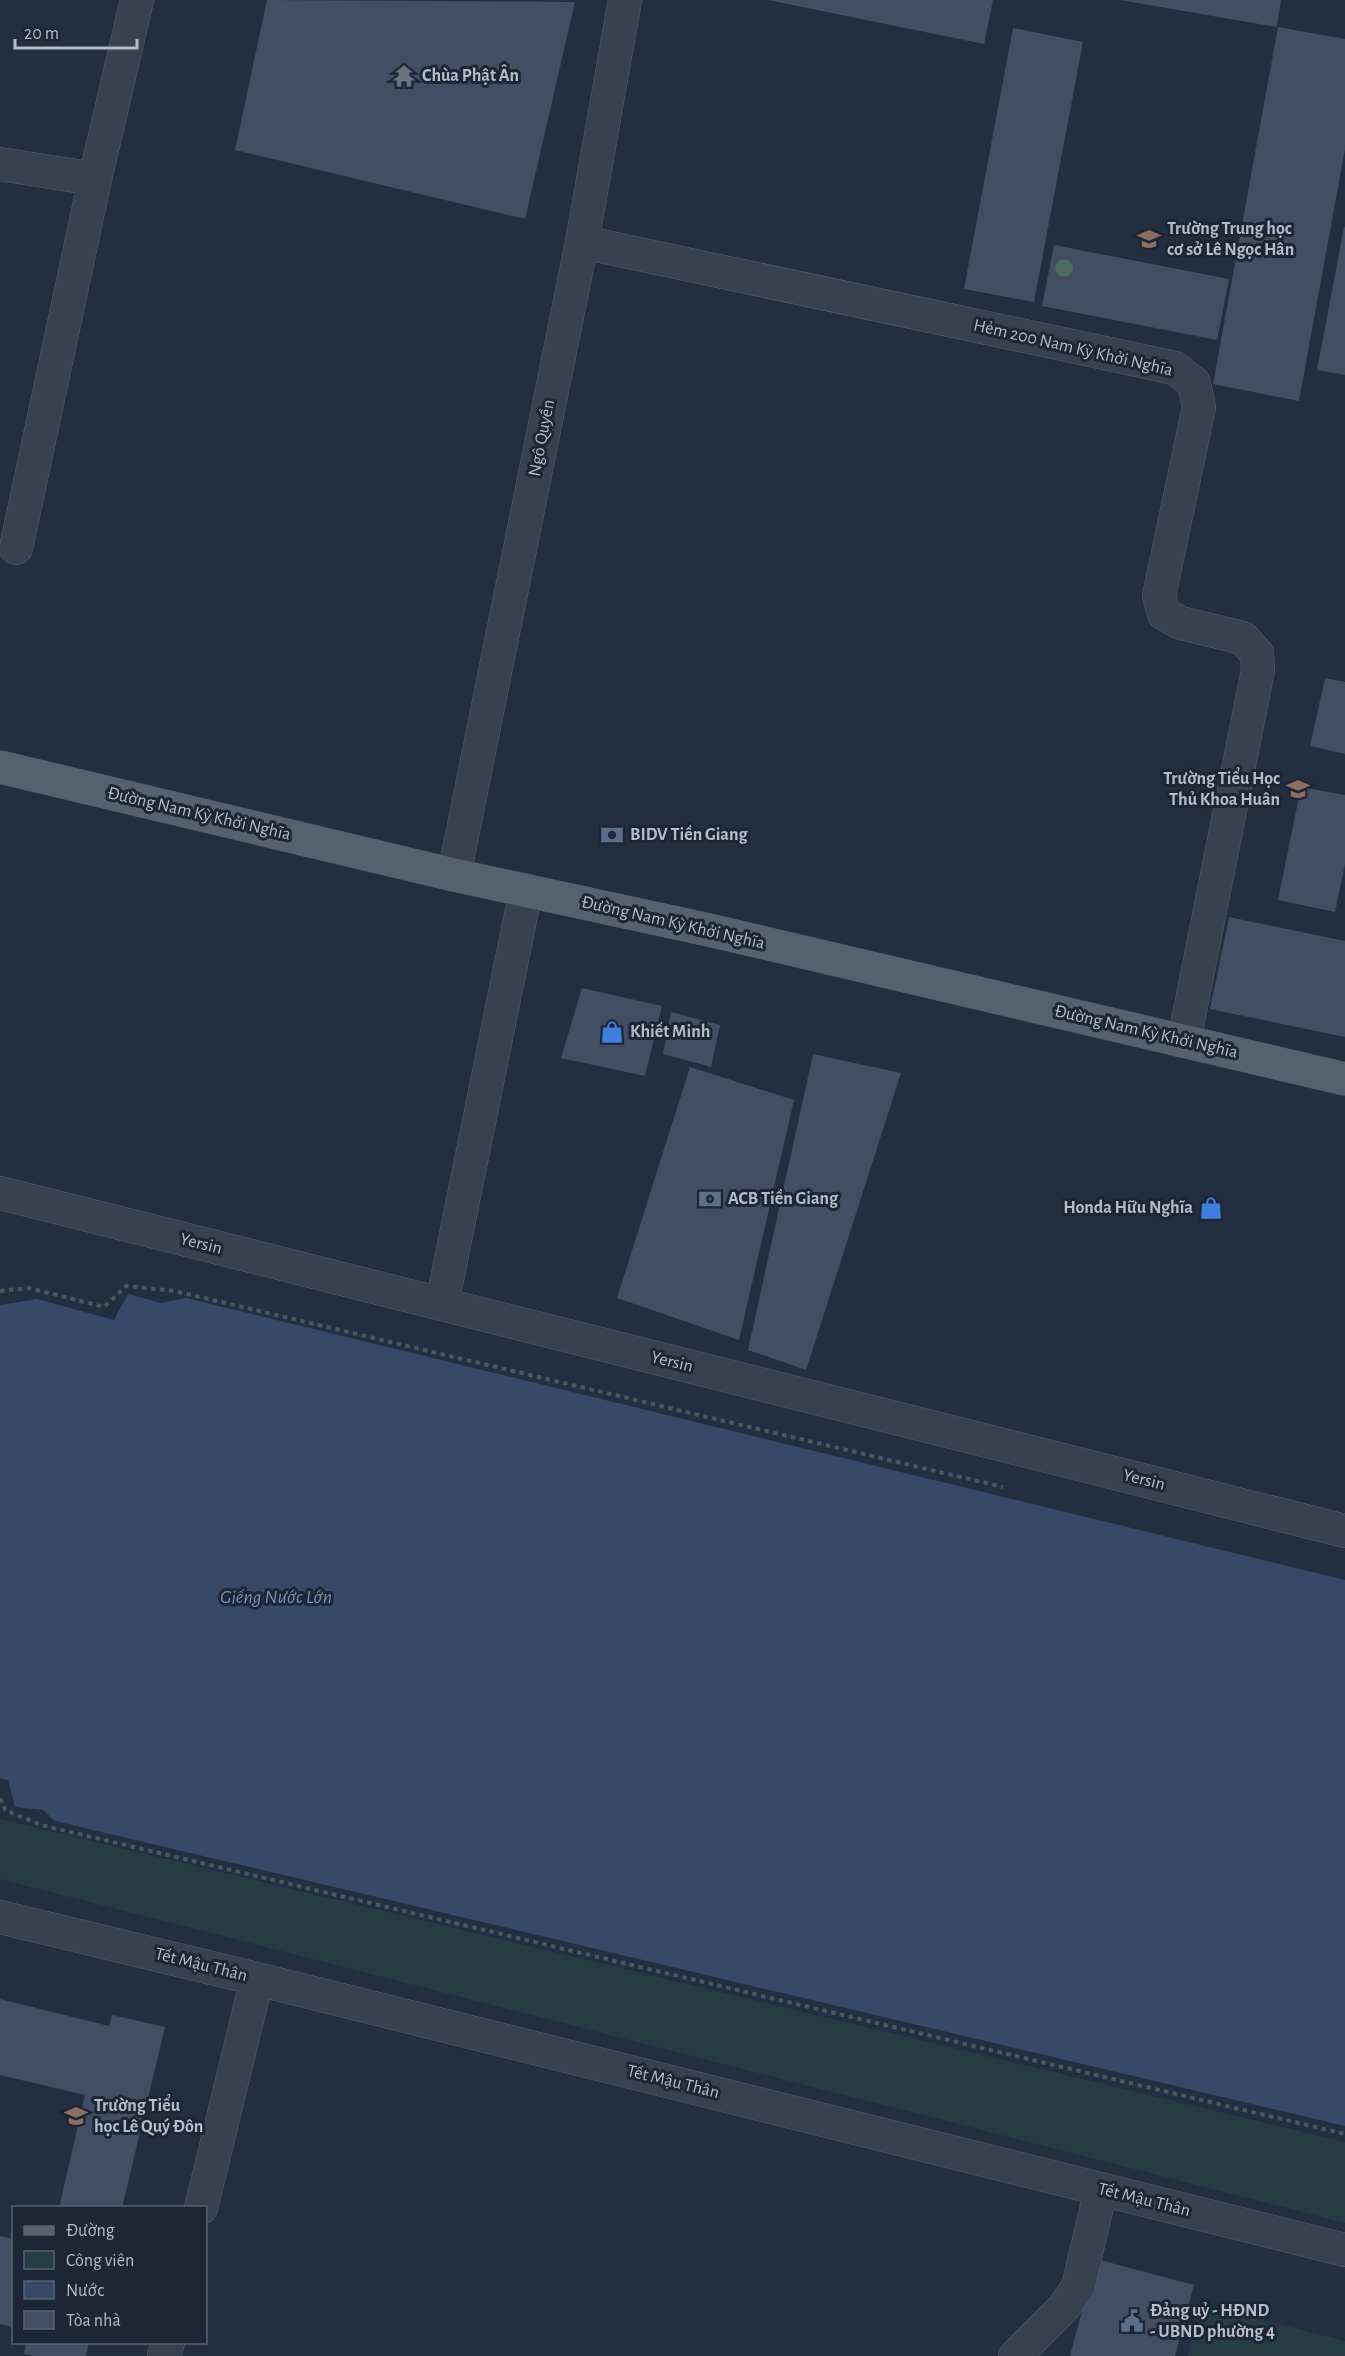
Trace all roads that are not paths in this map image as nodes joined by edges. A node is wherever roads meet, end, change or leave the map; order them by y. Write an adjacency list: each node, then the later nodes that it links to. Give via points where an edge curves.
1 (137, 0): 4 (street)
2 (625, 0): 5 (street, Ngô Quyền)
3 (0, 164): 4 (street)
4 (95, 179): 6 (street)
5 (582, 242): 8 (street, Ngô Quyền); 10 (street, Hẻm 200 Nam Kỳ Khởi Nghĩa, via 1175,368 1194,383 1199,407 1159,596 1164,614 1181,623 1244,638 1257,654 1258,670)
6 (16, 548)
7 (0, 767): 8 (main road, Đường Nam Kỳ Khởi Nghĩa)
8 (454, 875): 9 (main road, Đường Nam Kỳ Khởi Nghĩa)
9 (526, 890): 10 (main road, Đường Nam Kỳ Khởi Nghĩa); 13 (street)
10 (1184, 1041): 11 (main road, Đường Nam Kỳ Khởi Nghĩa)
11 (1345, 1078)
12 (0, 1193): 13 (street, Yersin)
13 (442, 1304): 14 (street, Yersin)
14 (1345, 1531)
15 (0, 1917): 16 (street, Tết Mậu Thân)
16 (257, 1979): 17 (street, Tết Mậu Thân); 18 (street)
17 (1101, 2189): 19 (street, Tết Mậu Thân); 20 (street, via 1078,2287 1064,2307)
18 (201, 2206)
19 (1345, 2250)
20 (1015, 2356)

